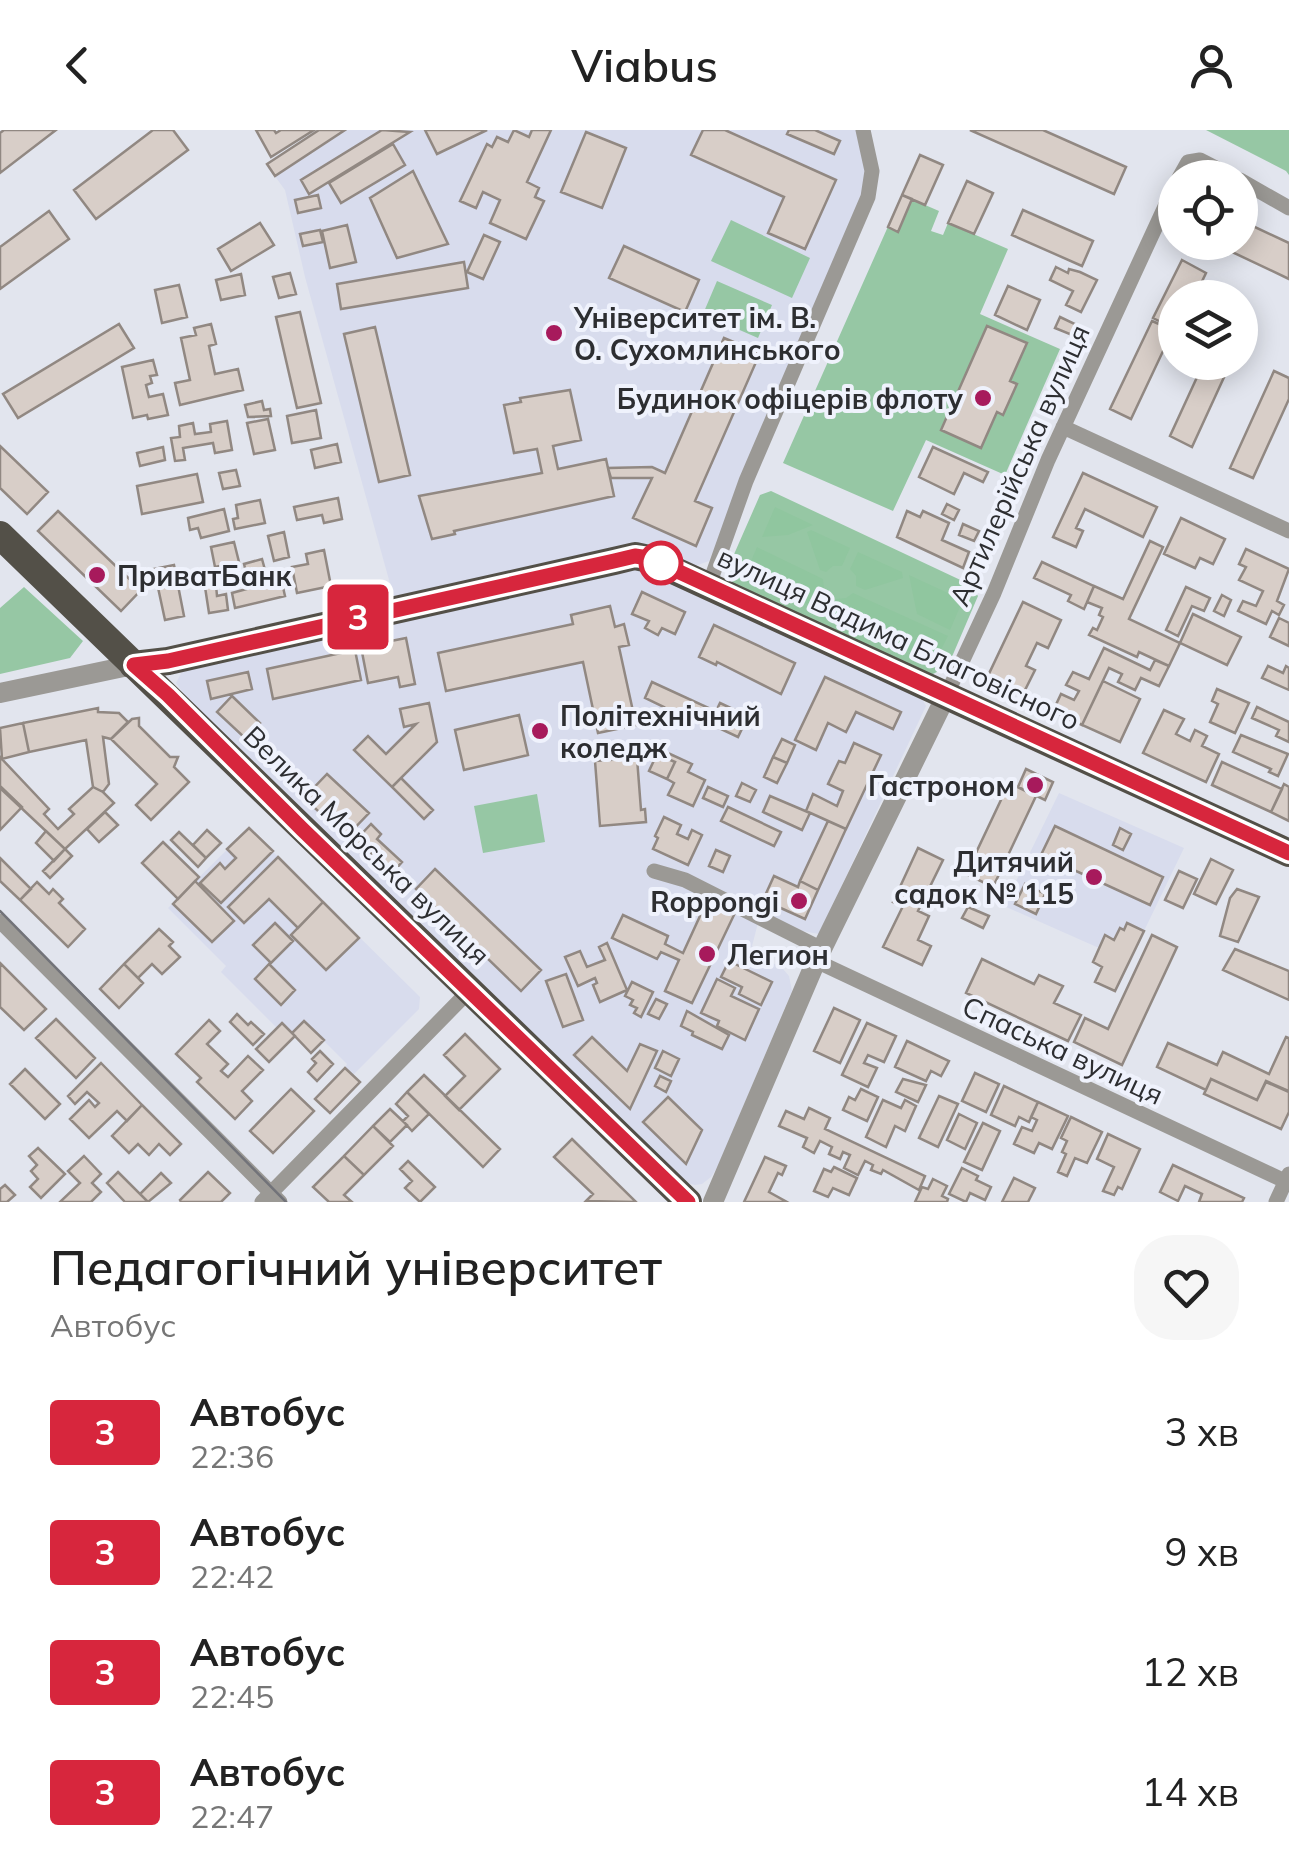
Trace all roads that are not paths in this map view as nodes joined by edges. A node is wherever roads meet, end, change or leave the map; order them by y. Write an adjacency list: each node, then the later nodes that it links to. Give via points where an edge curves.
1 (863, 130): 8 (street, via 872,172 868,196 746,481)
2 (1258, 190): 3 (street)
3 (1289, 208)
4 (1158, 222): 5 (street, Артилерійська вулиця)
5 (1063, 426): 6 (street); 11 (street, Артилерійська вулиця)
6 (1289, 531)
7 (0, 535): 9 (highway, Велика Морська вулиця)
8 (709, 585): 9 (highway, вулиця Вадима Благовісного, via 635,556); 11 (highway, вулиця Вадима Благовісного)
9 (134, 665): 10 (street, вулиця Вадима Благовісного); 16 (highway, Велика Морська вулиця)
10 (0, 693)
11 (946, 696): 12 (highway, вулиця Вадима Благовісного); 15 (street, Артилерійська вулиця)
12 (1289, 853)
13 (654, 872): 15 (street, Спаська вулиця, via 685,880)
14 (0, 921): 18 (street)
15 (819, 955): 17 (street, Спаська вулиця); 20 (street, Артилерійська вулиця)
16 (469, 991): 18 (street); 19 (highway, Велика Морська вулиця)
17 (1288, 1179): 21 (street)
18 (271, 1199)
19 (688, 1202)
20 (714, 1202)
21 (1276, 1202)

